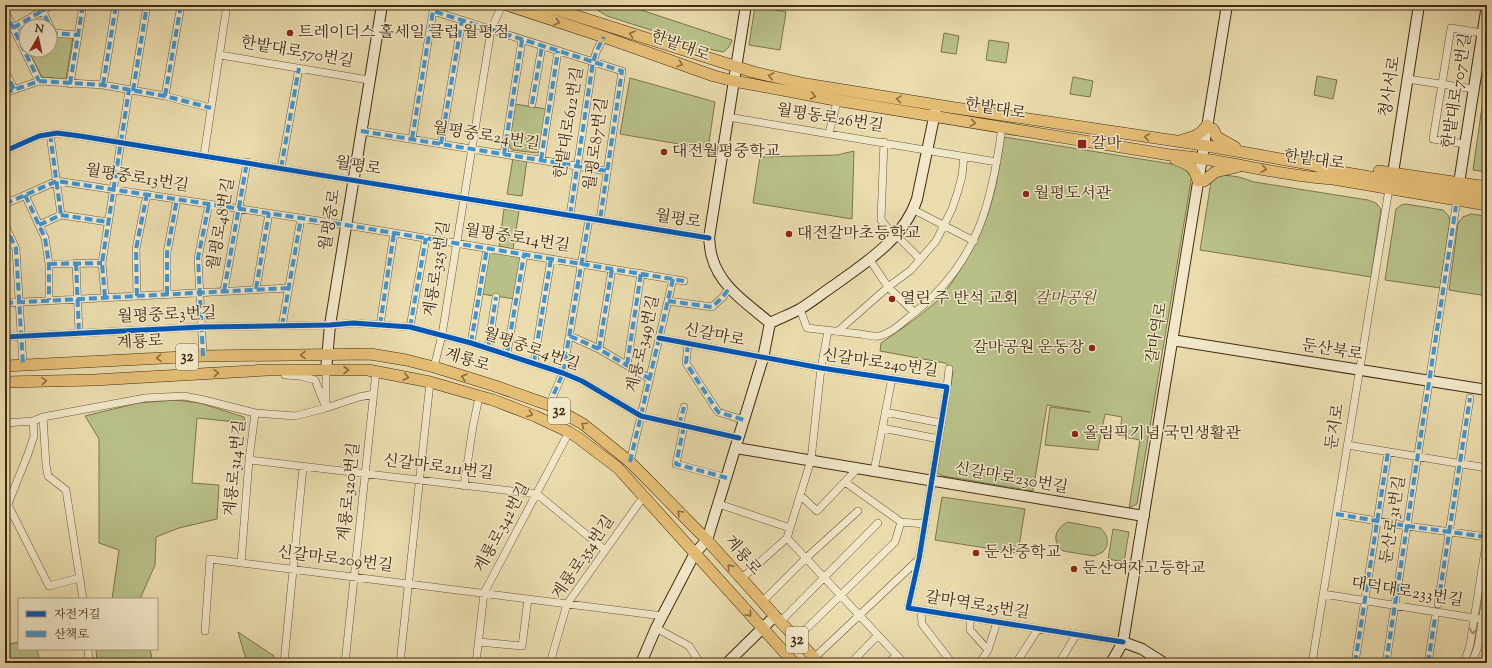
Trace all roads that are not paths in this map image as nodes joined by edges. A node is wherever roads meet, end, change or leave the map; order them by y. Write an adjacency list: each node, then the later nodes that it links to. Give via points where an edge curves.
1 (52, 5): 16 (street)
2 (83, 5): 24 (street)
3 (116, 5): 42 (street)
4 (147, 5): 45 (street)
5 (181, 5): 47 (street)
6 (227, 5): 30 (street, 한밭대로570번길)
7 (382, 5): 38 (street, 월평중로)
8 (502, 5): 21 (street, 계룡로325번길)
9 (507, 5): 26 (main road, 한밭대로, one-way to 26)
10 (542, 5): 33 (main road, 한밭대로, one-way to 10)
11 (746, 5): 33 (street)
12 (1227, 5): 54 (street, 갈마역로)
13 (1232, 5): 54 (street, 갈마역로)
14 (1419, 5): 36 (street, 청사서로)
15 (1487, 5): 23 (street, 한밭대로707번길)
16 (42, 8): 18 (street); 20 (street)
17 (5, 11): 20 (street)
18 (46, 18)
19 (462, 20): 21 (street); 59 (street, via 433,11); 63 (street)
20 (13, 28): 25 (street)
21 (490, 30): 27 (street); 66 (street, 계룡로325번길)
22 (58, 33): 24 (street)
23 (1482, 33): 41 (street, via 1451,28); 44 (street, 한밭대로707번길)
24 (78, 35): 40 (street)
25 (18, 36)
26 (604, 37): 32 (street, 한밭대로612번길); 39 (main road, 한밭대로, one-way to 39)
27 (522, 40): 28 (street); 70 (street)
28 (542, 46): 29 (street); 49 (street)
29 (558, 51): 32 (street); 75 (street)
30 (220, 55): 34 (street, 한밭대로570번길); 51 (street, 한밭대로570번길)
31 (30, 58): 37 (street)
32 (593, 62): 80 (street, 한밭대로612번길); 82 (street, 월평로87번길, via 622,72)
33 (736, 67): 39 (street); 50 (main road, 한밭대로, one-way to 33, via 806,84)
34 (299, 68): 38 (street, 한밭대로570번길); 81 (street)
35 (5, 71): 43 (street)
36 (1407, 79): 41 (street); 83 (street, 청사서로)
37 (39, 80): 40 (street); 43 (street)
38 (369, 80): 56 (street, 월평중로)
39 (734, 81): 48 (main road, 한밭대로, one-way to 48); 53 (street)
40 (70, 84): 42 (street)
41 (1442, 84): 44 (street); 64 (street, via 1433,139)
42 (104, 86): 45 (street)
43 (14, 89): 46 (street)
44 (1474, 89): 64 (street, 한밭대로707번길)
45 (131, 90): 47 (street); 61 (street)
46 (5, 93)
47 (165, 96): 51 (street)
48 (835, 100): 52 (main road, 한밭대로); 57 (street, via 836,106)
49 (532, 104)
50 (937, 105): 52 (street); 60 (main road, 한밭대로, one-way to 50)
51 (211, 108): 71 (street, 한밭대로570번길)
52 (934, 116): 55 (main road, 한밭대로, one-way to 55); 67 (street)
53 (728, 117): 57 (street, 월평동로26번길); 118 (street)
54 (1210, 127): 60 (main road, via 1196,136); 65 (street, 갈마역로); 69 (main road, via 1217,137)
55 (1002, 128): 72 (main road, 한밭대로); 77 (street)
56 (361, 131): 59 (street, 월평중로24번길); 85 (street, 월평중로)
57 (829, 133): 62 (street, 월평동로26번길)
58 (50, 134): 61 (street, 월평로); 68 (street, 월평로, via 39,136); 86 (street)
59 (412, 139): 63 (street, 월평중로24번길)
60 (1172, 141): 65 (main road, 한밭대로)
61 (121, 142): 71 (street, 월평로); 90 (street)
62 (884, 142): 67 (street, 월평동로26번길); 116 (street, via 881,220)
63 (441, 144): 66 (street, 월평중로24번길)
64 (1465, 144): 88 (street, 한밭대로707번길)
65 (1207, 146): 69 (main road, 한밭대로); 74 (street, 갈마역로)
66 (471, 149): 70 (street, 월평중로24번길); 95 (street, 계룡로325번길)
67 (928, 150): 73 (street, 월평동로26번길); 102 (street)
68 (5, 151)
69 (1244, 153): 78 (main road, 한밭대로)
70 (504, 154): 75 (street, 월평중로24번길)
71 (204, 155): 76 (street, 월평로)
72 (1170, 155): 74 (main road, 한밭대로); 87 (main road, via 1190,166)
73 (964, 156): 77 (street, 월평동로26번길); 114 (street, via 958,192)
74 (1205, 159): 79 (main road, 한밭대로); 87 (street, 갈마역로)
75 (541, 160): 80 (street, 월평중로24번길)
76 (247, 162): 81 (street, 월평로); 101 (street, 월평로48번길)
77 (997, 162): 119 (street, via 988,203)
78 (1309, 164): 83 (main road, via 1336,164); 94 (main road, 한밭대로, via 1335,171)
79 (1244, 165): 84 (main road, 한밭대로, one-way to 84); 87 (main road, via 1215,172)
80 (577, 166): 82 (street, 월평중로24번길); 105 (street, 한밭대로612번길)
81 (282, 168): 85 (street, 월평로)
82 (607, 171): 109 (street, 월평로87번길)
83 (1393, 173): 88 (main road)
84 (1308, 178): 93 (main road); 99 (main road, 한밭대로, via 1333,179)
85 (353, 180): 95 (street, 월평로); 113 (street, 월평중로)
86 (57, 181): 90 (street, 월평중로13번길); 92 (street); 106 (street)
87 (1201, 181): 165 (street, 갈마역로)
88 (1459, 183): 89 (main road)
89 (1487, 188)
90 (113, 190): 91 (street, 월평중로13번길); 110 (street)
91 (147, 194): 96 (street, 월평중로13번길); 141 (street, via 136,249)
92 (25, 195): 97 (street); 112 (street)
93 (1388, 195): 100 (main road); 183 (street, 둔지로)
94 (1487, 197)
95 (463, 198): 105 (street, 월평로); 120 (street, 계룡로325번길)
96 (177, 199): 98 (street, 월평중로13번길); 140 (street, via 167,253)
97 (5, 204)
98 (208, 204): 101 (street, 월평중로13번길); 139 (street, via 198,258)
99 (1487, 205)
100 (1456, 206): 103 (main road); 190 (street, 둔산로31번길)
101 (239, 209): 104 (street, 월평중로13번길); 138 (street, 월평로48번길)
102 (914, 210): 114 (street); 116 (street)
103 (1487, 211)
104 (269, 214): 107 (street, 월평중로13번길); 137 (street)
105 (570, 215): 108 (street, 월평로)
106 (61, 216): 110 (street); 112 (street)
107 (301, 218): 113 (street, 월평중로13번길); 135 (street)
108 (589, 219): 109 (street, 월평로); 129 (street)
109 (600, 220): 118 (street, 월평로)
110 (108, 222): 127 (street)
111 (5, 225): 147 (street, via 16,249)
112 (39, 225): 128 (street, via 45,238)
113 (346, 225): 115 (street, 월평중로14번길); 152 (street, 월평중로)
114 (944, 226): 119 (street); 124 (street, via 936,241)
115 (394, 233): 117 (street, 월평중로14번길); 153 (street)
116 (895, 236): 124 (street); 125 (street)
117 (426, 238): 120 (street, 월평중로14번길); 156 (street)
118 (709, 238): 136 (street, via 716,268)
119 (974, 241): 150 (street, via 954,273 931,300)
120 (456, 243): 121 (street, 월평중로14번길); 160 (street, 계룡로325번길)
121 (487, 248): 122 (street, 월평중로14번길); 166 (street)
122 (524, 254): 123 (street, 월평중로14번길); 170 (street)
123 (551, 259): 129 (street, 월평중로14번길); 174 (street)
124 (920, 259): 134 (street, via 911,270)
125 (870, 260): 134 (street); 149 (street)
126 (76, 263): 127 (street); 128 (street); 144 (street)
127 (102, 263): 142 (street)
128 (49, 264): 145 (street)
129 (582, 264): 130 (street, 월평중로14번길); 162 (street)
130 (612, 269): 131 (street, 월평중로14번길); 169 (street)
131 (641, 274): 132 (street, 월평중로14번길); 176 (street)
132 (673, 279): 133 (street, 월평중로14번길); 146 (street, 계룡로349번길)
133 (684, 281)
134 (888, 287): 150 (street); 158 (street)
135 (289, 288): 137 (street); 154 (street)
136 (729, 288): 146 (street, via 712,307); 151 (street)
137 (256, 289): 138 (street)
138 (224, 291): 139 (street)
139 (199, 292): 140 (street); 155 (street)
140 (167, 294): 141 (street)
141 (137, 296): 142 (street)
142 (105, 298): 144 (street)
143 (496, 298): 168 (street)
144 (77, 299): 145 (street); 159 (street)
145 (49, 300): 147 (street)
146 (668, 301): 164 (street, 계룡로349번길)
147 (19, 302): 148 (street); 161 (street)
148 (5, 303)
149 (800, 309): 151 (street); 157 (street, via 807,328)
150 (914, 312): 158 (street, via 892,330 878,336)
151 (770, 323): 173 (street, 신갈마로)
152 (330, 325): 153 (street, 월평중로4번길); 154 (street, 월평중로3번길); 171 (street, 월평중로)
153 (380, 325): 156 (street, 월평중로4번길)
154 (282, 326): 155 (street, 월평중로3번길)
155 (202, 327): 159 (street, 월평중로3번길); 172 (street)
156 (410, 327): 160 (street, 월평중로4번길)
157 (828, 331): 158 (street); 179 (street)
158 (837, 332)
159 (80, 333): 161 (street, 월평중로3번길)
160 (442, 335): 166 (street, 월평중로4번길); 178 (street, 계룡로325번길)
161 (22, 336): 163 (street, 월평중로3번길); 175 (street)
162 (570, 336): 169 (street); 185 (street)
163 (5, 337)
164 (659, 338): 167 (street, 신갈마로); 187 (street, 계룡로349번길)
165 (1175, 341): 183 (street, 둔산북로); 236 (street, 갈마역로); 285 (street, 갈마역로)
166 (471, 343): 168 (street, 월평중로4번길)
167 (688, 344): 173 (street, 신갈마로); 203 (street, 신갈마로, via 686,364 718,412)
168 (488, 348): 170 (street, 월평중로4번길)
169 (599, 349): 176 (street)
170 (507, 353): 174 (street, 월평중로4번길)
171 (327, 354): 172 (main road, 계룡로 / 32, one-way to 172); 178 (main road, 계룡로 / 32, via 370,354); 181 (street, 월평중로)
172 (203, 356): 175 (main road, 계룡로 / 32, one-way to 175)
173 (763, 358): 179 (street, 신갈마로240번길); 203 (street, 신갈마로)
174 (534, 362): 185 (street, 월평중로4번길)
175 (23, 365): 177 (main road, 계룡로 / 32)
176 (627, 365): 187 (street)
177 (5, 366)
178 (434, 367): 196 (main road, 계룡로 / 32, one-way to 178)
179 (821, 368): 186 (street, 신갈마로240번길); 216 (street)
180 (267, 370): 181 (main road, 계룡로 / 32); 188 (main road, 계룡로 / 32, one-way to 180, via 94,380); 198 (street, via 280,376 292,375 315,380)
181 (326, 370): 184 (main road, 계룡로 / 32, one-way to 184); 198 (street)
182 (949, 370): 191 (street)
183 (1359, 370): 190 (street, 둔산북로); 212 (street, 둔지로)
184 (376, 372): 189 (main road, 계룡로 / 32, one-way to 189); 193 (street, 계룡로320번길)
185 (563, 373): 196 (street); 201 (street, 월평중로4번길, via 582,381)
186 (892, 378): 191 (street, 신갈마로240번길); 199 (street)
187 (650, 379): 201 (street, 계룡로349번길)
188 (5, 382)
189 (430, 382): 194 (main road, 계룡로 / 32); 225 (street)
190 (1430, 382): 192 (street, 둔산북로); 214 (street, 둔산로31번길)
191 (947, 386): 206 (street, 신갈마로240번길)
192 (1487, 390)
193 (374, 394): 198 (street, 계룡로314번길); 223 (street, 계룡로320번길)
194 (479, 397): 209 (main road, 계룡로 / 32, one-way to 209, via 535,416); 228 (street, 계룡로)
195 (1470, 398): 218 (street)
196 (549, 405): 217 (main road, 계룡로 / 32, one-way to 196, via 583,424)
197 (684, 407): 207 (street)
198 (326, 408): 200 (street, 계룡로314번길, via 295,416)
199 (885, 412): 206 (street); 208 (street)
200 (255, 414): 202 (street, via 184,396 145,398); 215 (street, 계룡로314번길)
201 (641, 416): 207 (street, 월평중로4번길); 217 (street, 계룡로349번길)
202 (43, 417): 204 (street); 254 (street, via 48,476 66,490)
203 (744, 420): 211 (street, 신갈마로)
204 (33, 421): 205 (street); 232 (street, via 32,442)
205 (5, 423)
206 (941, 423): 210 (street, 신갈마로240번길)
207 (681, 425): 211 (street, 월평중로4번길); 224 (street, via 676,464)
208 (882, 428): 210 (street); 222 (street)
209 (569, 432): 229 (street, 계룡로342번길); 231 (main road, 계룡로 / 32, via 618,468)
210 (938, 439): 226 (street, 신갈마로240번길)
211 (737, 443): 216 (street, 신갈마로230번길); 224 (street, 신갈마로)
212 (1347, 445): 213 (street); 235 (street, 둔지로)
213 (1388, 452): 214 (street); 237 (street)
214 (1418, 457): 218 (street); 241 (street, 둔산로31번길)
215 (249, 460): 219 (street, 신갈마로211번길); 251 (street, 계룡로314번길)
216 (811, 460): 220 (street, 신갈마로230번길); 230 (street)
217 (630, 462): 246 (main road, 계룡로 / 32, one-way to 217)
218 (1460, 463): 221 (street); 243 (street)
219 (303, 466): 223 (street, 신갈마로211번길); 252 (street)
220 (858, 468): 222 (street, 신갈마로230번길); 227 (street)
221 (1487, 468)
222 (874, 471): 226 (street, 신갈마로230번길)
223 (366, 474): 225 (street, 신갈마로211번길); 253 (street, 계룡로320번길)
224 (727, 478): 233 (street, 신갈마로)
225 (420, 480): 228 (street, 신갈마로211번길); 257 (street)
226 (932, 480): 236 (street, 신갈마로230번길); 240 (street, 갈마역로25번길)
227 (845, 482): 230 (street, via 817,511); 238 (street)
228 (464, 486): 229 (street, 신갈마로211번길)
229 (537, 494): 247 (street); 259 (street, 계룡로342번길)
230 (800, 495): 242 (street)
231 (644, 496): 247 (street, 계룡로354번길); 248 (main road, 계룡로 / 32)
232 (6, 502): 254 (street, via 49,586)
233 (719, 504): 242 (street); 246 (street, 신갈마로)
234 (858, 511): 249 (street)
235 (1336, 514): 237 (street); 260 (street, 둔지로)
236 (1144, 516): 285 (street, 갈마역로)
237 (1376, 521): 241 (street); 264 (street)
238 (901, 522): 240 (street); 261 (street, via 894,542)
239 (878, 523): 255 (street)
240 (925, 524): 250 (street, 갈마역로25번길)
241 (1407, 526): 243 (street); 268 (street, 둔산로31번길)
242 (790, 528): 245 (street)
243 (1450, 532): 244 (street); 267 (street)
244 (1487, 537): 275 (street)
245 (787, 538): 249 (street); 256 (street)
246 (707, 540): 248 (street, 신갈마로); 256 (main road, 계룡로 / 32, one-way to 246)
247 (605, 550): 266 (street, 계룡로354번길)
248 (695, 554): 271 (street, 신갈마로); 278 (main road, 계룡로 / 32, one-way to 278)
249 (806, 558): 255 (street); 265 (street)
250 (919, 559): 269 (street, 갈마역로25번길, via 908,608); 270 (street, 계룡로)
251 (241, 563): 252 (street, 신갈마로209번길); 280 (street, 신갈마로209번길, via 210,559)
252 (294, 569): 253 (street, 신갈마로209번길); 292 (street)
253 (354, 577): 257 (street, 신갈마로209번길); 293 (street, 계룡로320번길)
254 (79, 578): 262 (street)
255 (824, 578): 261 (street); 274 (street)
256 (741, 579): 265 (main road, 계룡로 / 32)
257 (409, 584): 259 (street, 신갈마로209번길); 294 (street)
258 (1487, 591): 275 (street)
259 (484, 593): 263 (street, 신갈마로209번길); 284 (street, 계룡로342번길)
260 (1323, 594): 264 (street, 대덕대로233번길); 311 (street, 둔지로)
261 (840, 595): 270 (street); 281 (street)
262 (83, 598)
263 (528, 599): 266 (street, 신갈마로209번길); 284 (street, via 522,646)
264 (1364, 601): 268 (street, 대덕대로233번길); 312 (street)
265 (762, 602): 274 (main road, 계룡로 / 32)
266 (567, 604): 271 (street, 신갈마로209번길); 296 (street, 계룡로354번길)
267 (1438, 604)
268 (1395, 605): 275 (street, 대덕대로233번길); 313 (street, 둔산로31번길)
269 (921, 611): 272 (street, 갈마역로25번길); 303 (street, via 922,624)
270 (859, 615): 283 (street); 289 (street, 계룡로)
271 (663, 616): 277 (street, 신갈마로)
272 (970, 618): 276 (street, 갈마역로25번길); 287 (street, 갈마역로25번길, via 970,630)
273 (1435, 618): 314 (street)
274 (777, 619): 278 (street); 289 (main road, 계룡로 / 32)
275 (1482, 619): 315 (street, one-way to 315); 316 (street, via 1478,646)
276 (997, 622): 279 (street, 갈마역로25번길); 287 (street, 갈마역로25번길)
277 (656, 628): 297 (street, 신갈마로); 298 (street, via 689,646)
278 (761, 628): 299 (street); 300 (main road, 계룡로 / 32)
279 (1038, 629): 282 (street, 갈마역로25번길); 305 (street, 갈마역로25번길)
280 (205, 631)
281 (802, 633)
282 (1076, 635): 285 (street, 갈마역로25번길); 306 (street)
283 (878, 636): 288 (street); 290 (street)
284 (479, 642): 295 (street, 계룡로342번길)
285 (1126, 643): 307 (street, 갈마역로); 308 (street, 갈마역로); 309 (street); 310 (street, via 1142,649)
286 (88, 650): 291 (street)
287 (988, 650): 304 (street, 갈마역로25번길)
288 (896, 655): 301 (street); 302 (street)
289 (816, 661)
290 (853, 662)
291 (89, 663)
292 (284, 663)
293 (345, 663)
294 (402, 663)
295 (476, 663)
296 (550, 663)
297 (640, 663)
298 (700, 663)
299 (727, 663)
300 (794, 663)
301 (889, 663)
302 (904, 663)
303 (952, 663)
304 (980, 663)
305 (1016, 663)
306 (1059, 663)
307 (1111, 663)
308 (1117, 663)
309 (1151, 663)
310 (1164, 663)
311 (1312, 663)
312 (1355, 663)
313 (1386, 663)
314 (1428, 663)
315 (1464, 663)
316 (1472, 663)

